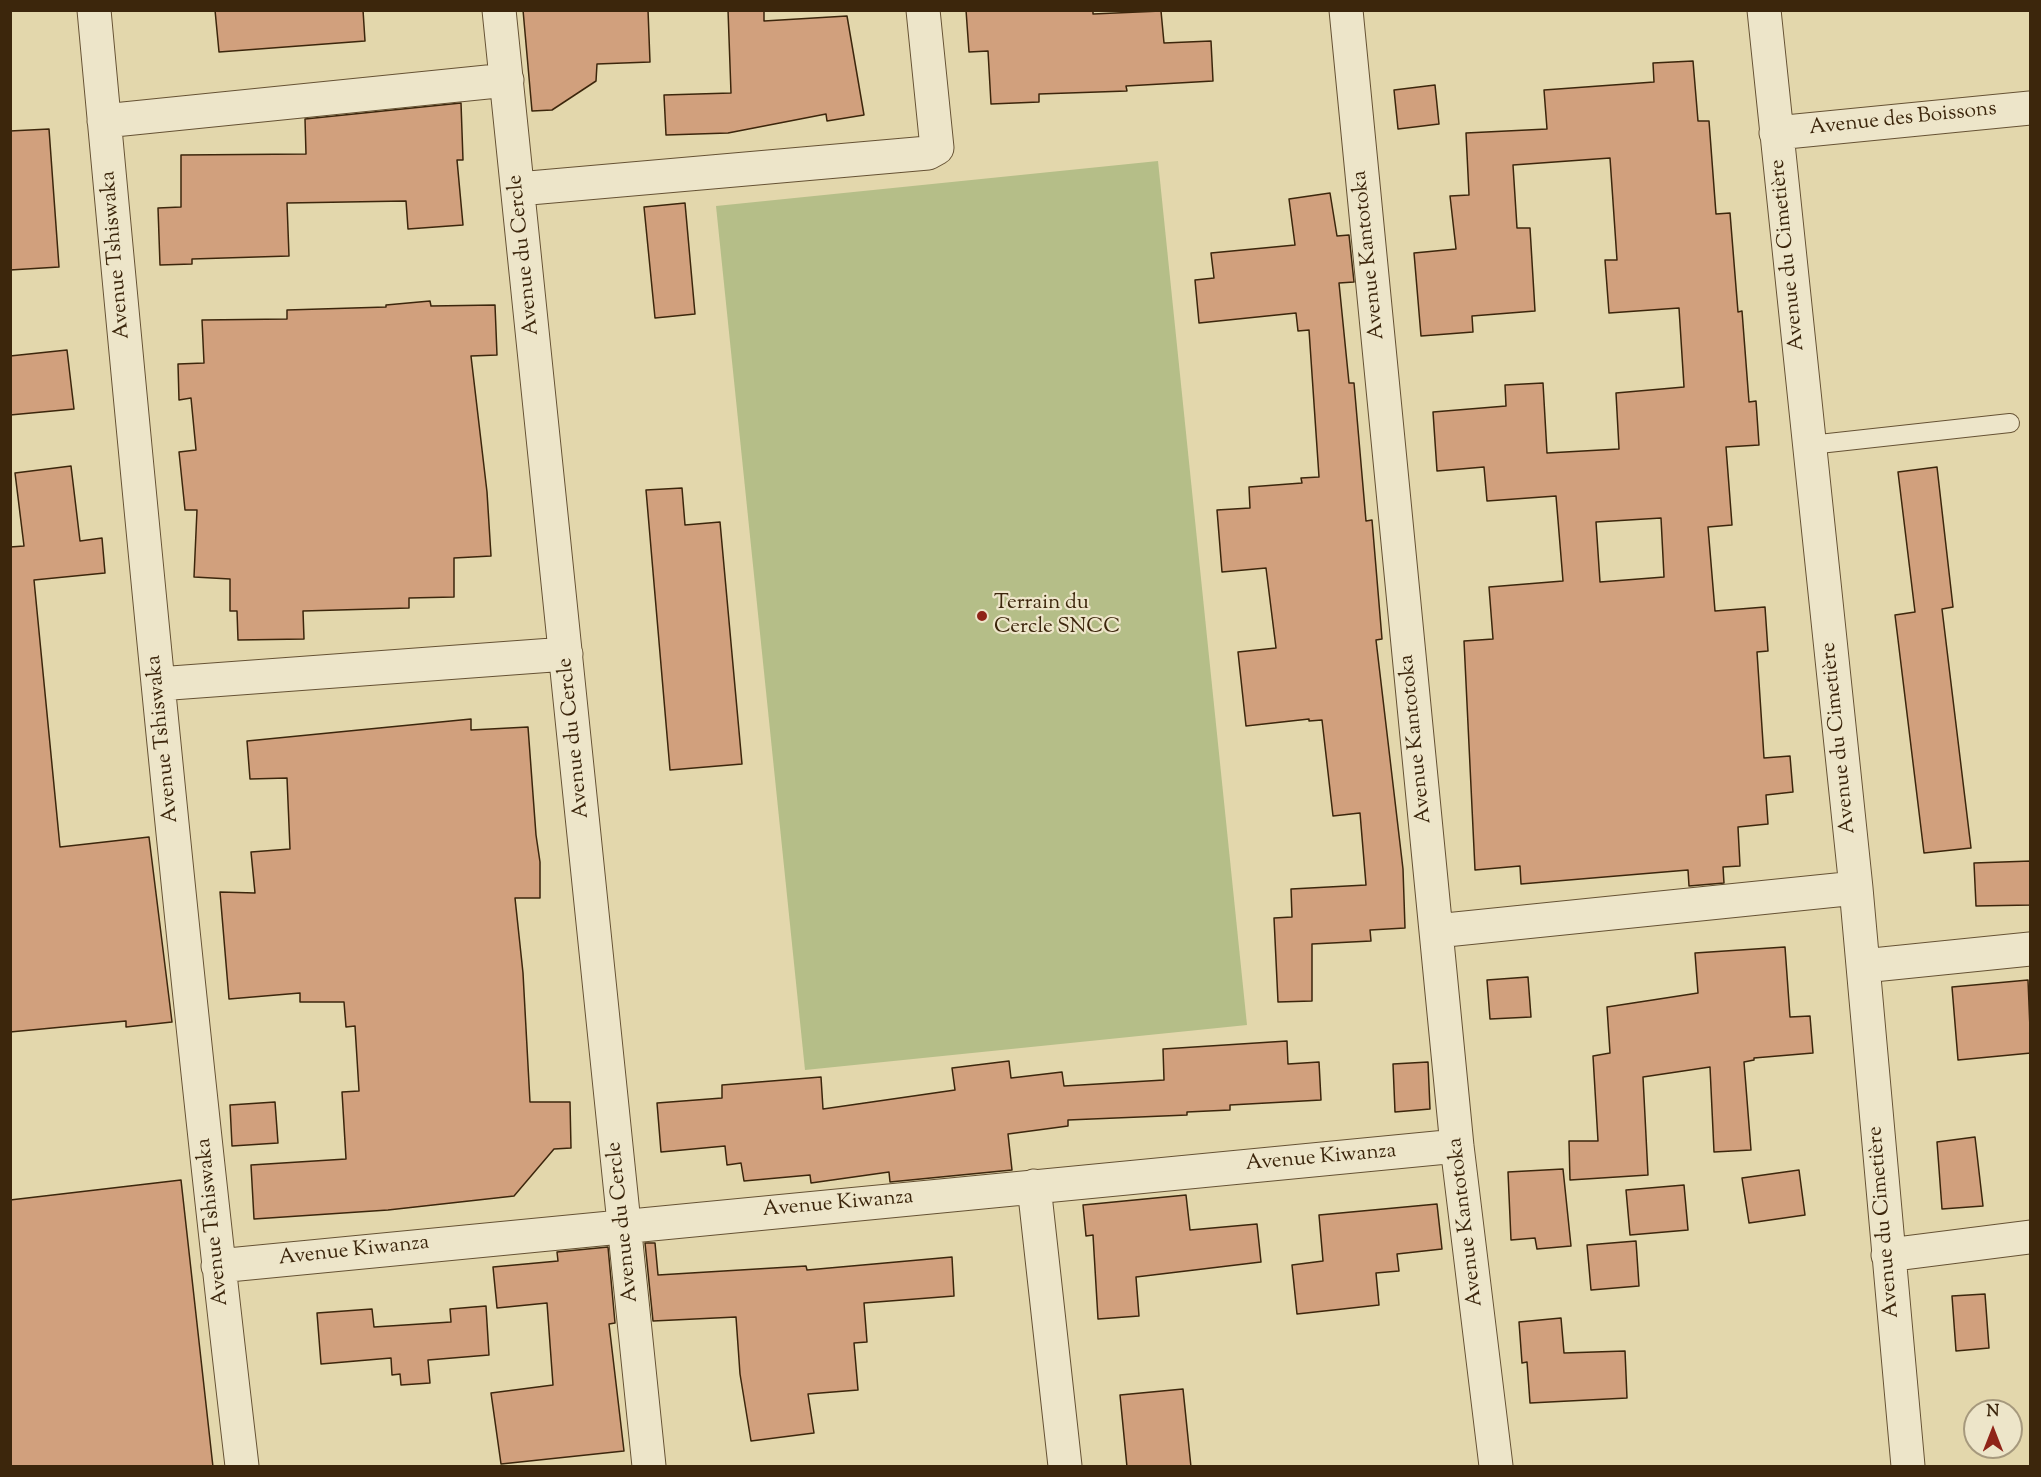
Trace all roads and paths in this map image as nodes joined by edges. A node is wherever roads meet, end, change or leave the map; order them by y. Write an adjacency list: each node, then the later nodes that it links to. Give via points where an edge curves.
1 (94, 10): 8 (street, Avenue Tshiswaka)
2 (500, 10): 6 (street, Avenue du Cercle)
3 (923, 10): 10 (street, via 937,148 914,156)
4 (1347, 10): 16 (street, Avenue Kantotoka)
5 (1764, 10): 9 (street, Avenue du Cimetière)
6 (507, 80): 8 (street); 10 (street, Avenue du Cercle)
7 (2031, 108): 9 (street, Avenue des Boissons)
8 (104, 121): 14 (street, Avenue Tshiswaka)
9 (1776, 133): 12 (street, Avenue du Cimetière)
10 (518, 189): 13 (street, Avenue du Cercle)
11 (2010, 423): 12 (lane)
12 (1810, 445): 15 (street, Avenue du Cimetière)
13 (566, 654): 14 (street); 21 (street, Avenue du Cercle)
14 (158, 684): 24 (street, Avenue Tshiswaka)
15 (1856, 888): 16 (street); 18 (street, Avenue du Cimetière)
16 (1436, 931): 19 (street, Avenue Kantotoka)
17 (2031, 949): 18 (street)
18 (1863, 966): 23 (street, Avenue du Cimetière)
19 (1457, 1146): 20 (street, Avenue Kiwanza); 28 (street, Avenue Kantotoka)
20 (1034, 1186): 21 (street, Avenue Kiwanza); 27 (street)
21 (624, 1225): 24 (street, Avenue Kiwanza); 26 (street, Avenue du Cercle)
22 (2031, 1237): 23 (street)
23 (1888, 1255): 29 (street, Avenue du Cimetière)
24 (218, 1266): 25 (street, Avenue Tshiswaka)
25 (242, 1467)
26 (649, 1467)
27 (1065, 1467)
28 (1496, 1467)
29 (1908, 1467)

